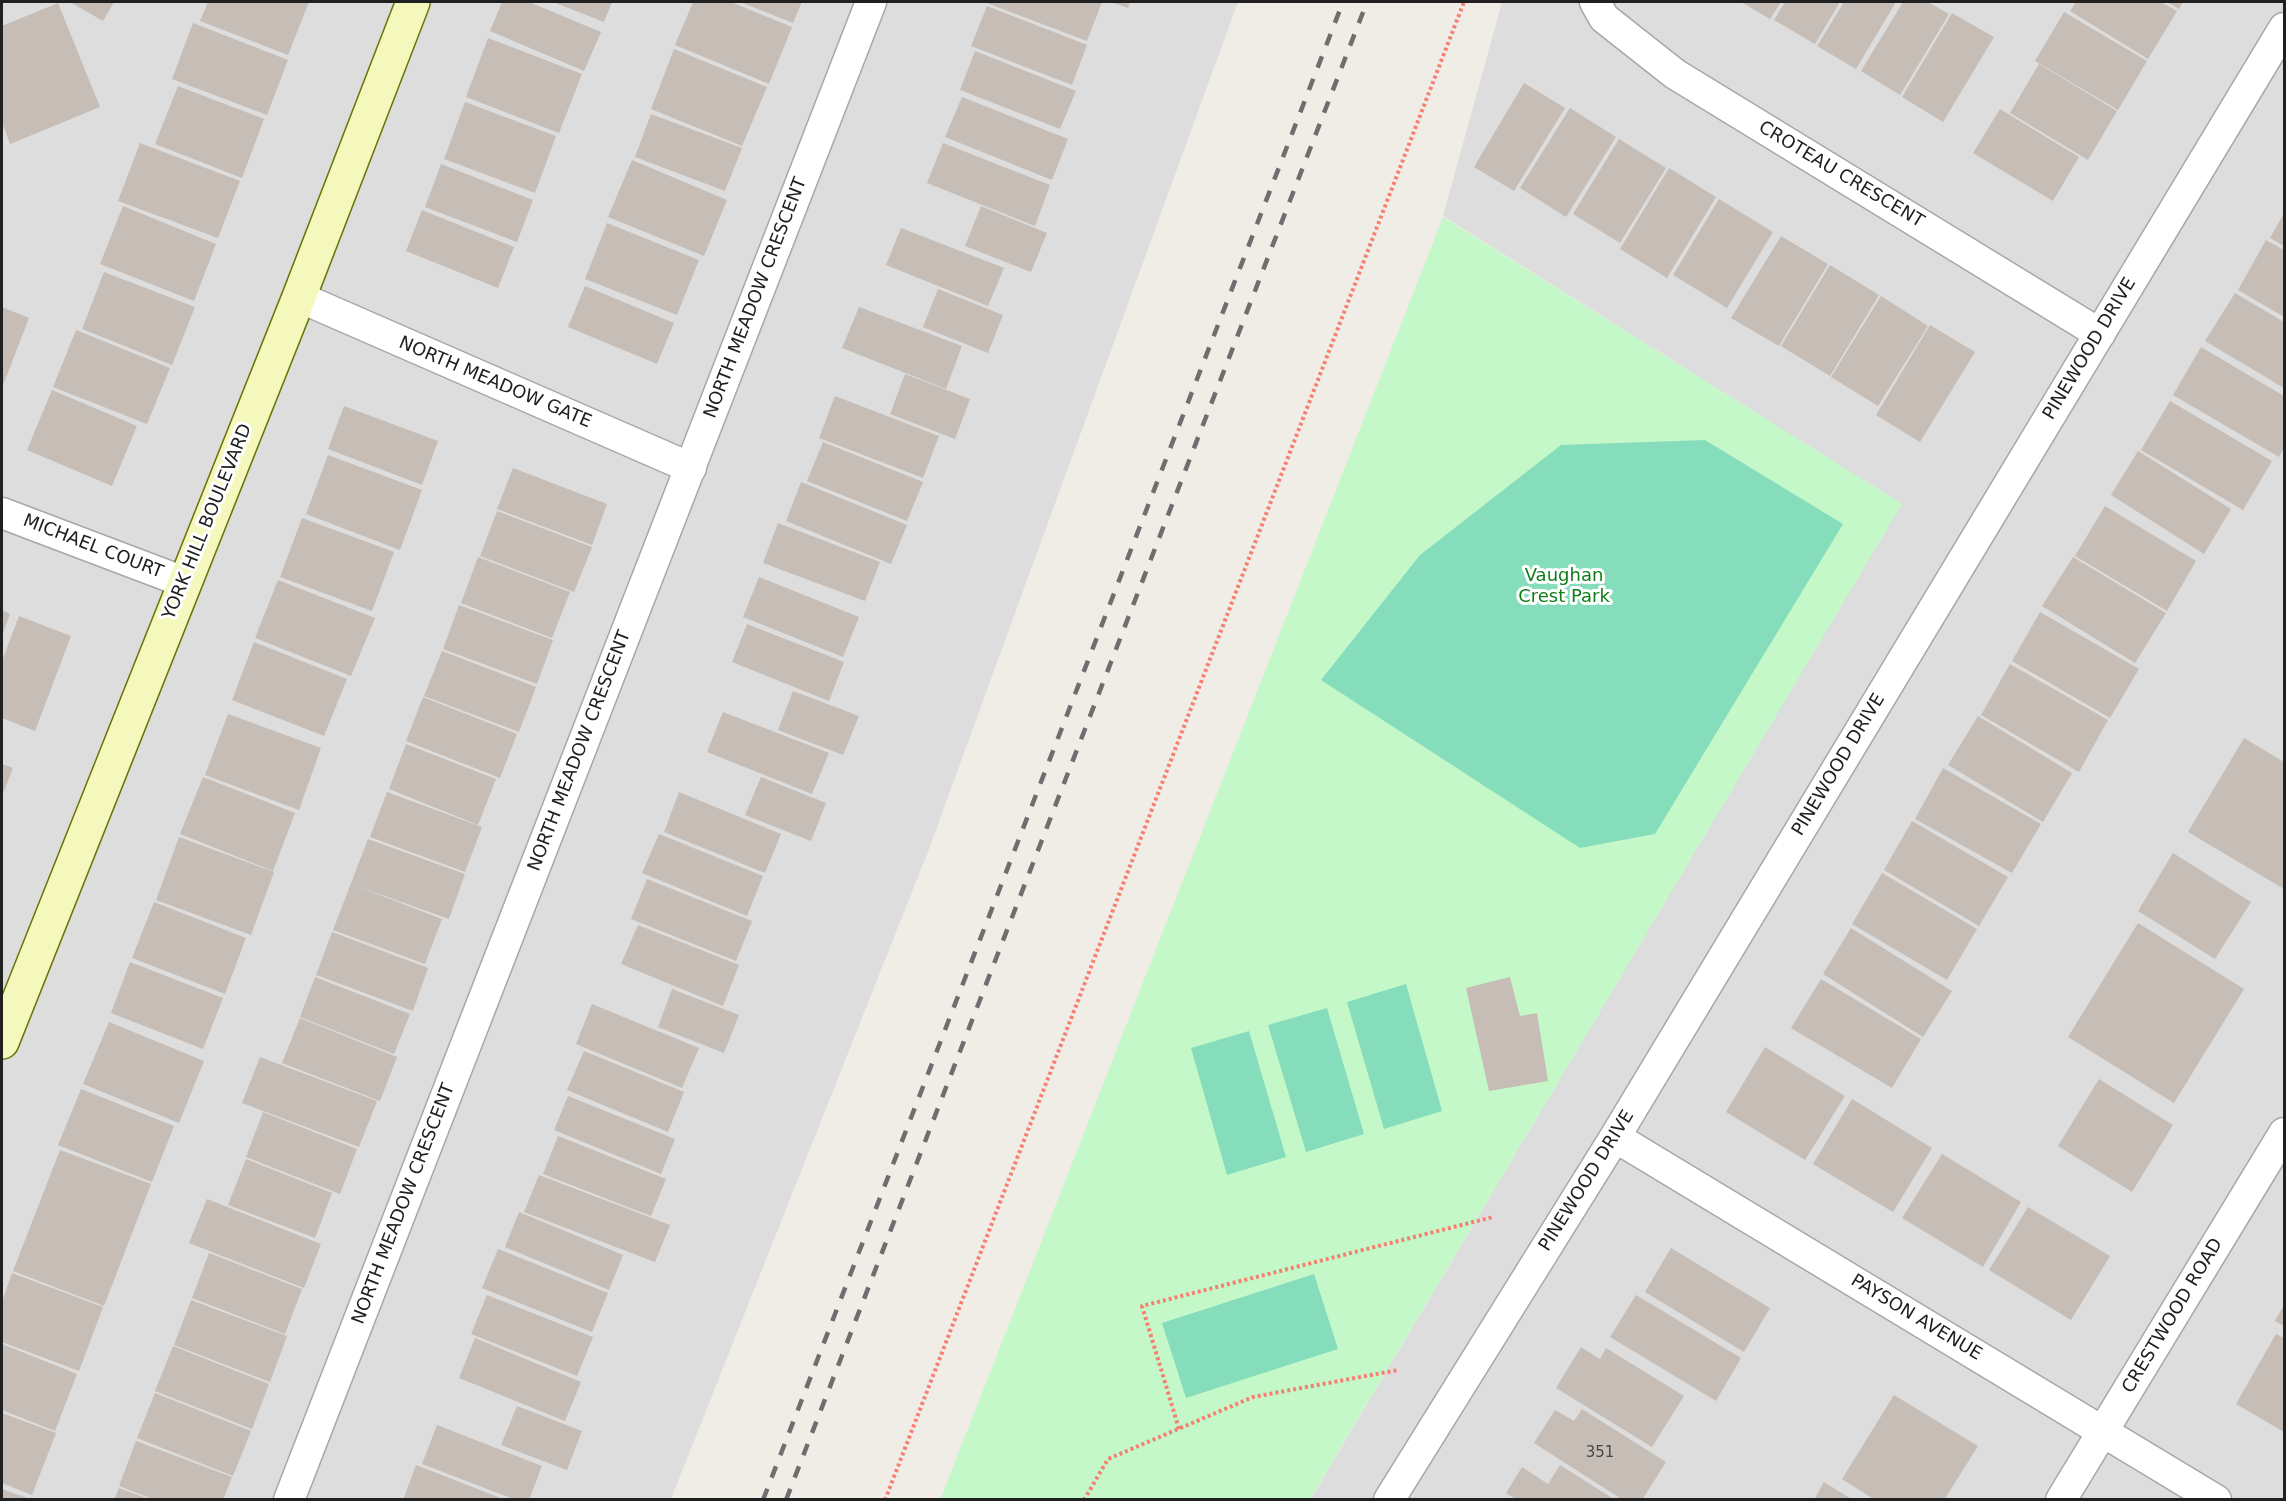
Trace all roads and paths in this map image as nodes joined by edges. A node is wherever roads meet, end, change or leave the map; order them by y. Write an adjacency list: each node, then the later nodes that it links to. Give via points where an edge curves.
1 (413, 2): 6 (street, YORK HILL BOULEVARD)
2 (871, 2): 8 (street, NORTH MEADOW CRESCENT)
3 (1464, 2): 19 (path)
4 (1595, 2): 7 (street, CROTEAU CRESCENT, via 1604,18 1675,74)
5 (2284, 28): 7 (street, PINEWOOD DRIVE)
6 (299, 297): 8 (street, NORTH MEADOW GATE); 10 (street, YORK HILL BOULEVARD)
7 (2100, 334): 13 (street, PINEWOOD DRIVE)
8 (691, 468): 18 (street, NORTH MEADOW CRESCENT)
9 (2, 513): 10 (street, MICHAEL COURT)
10 (184, 582): 11 (street, YORK HILL BOULEVARD)
11 (2, 1042)
12 (2284, 1133): 17 (street, CRESTWOOD ROAD)
13 (1615, 1137): 17 (street, PAYSON AVENUE); 21 (street, PINEWOOD DRIVE)
14 (1493, 1217): 16 (path, via 1142,1306)
15 (1398, 1370): 16 (path, via 1253,1397)
16 (1179, 1429): 20 (path, via 1108,1459)
17 (2103, 1431): 22 (street, CRESTWOOD ROAD); 23 (street, PAYSON AVENUE)
18 (289, 1500)
19 (885, 1500)
20 (1084, 1500)
21 (1389, 1500)
22 (2061, 1500)
23 (2216, 1500)

